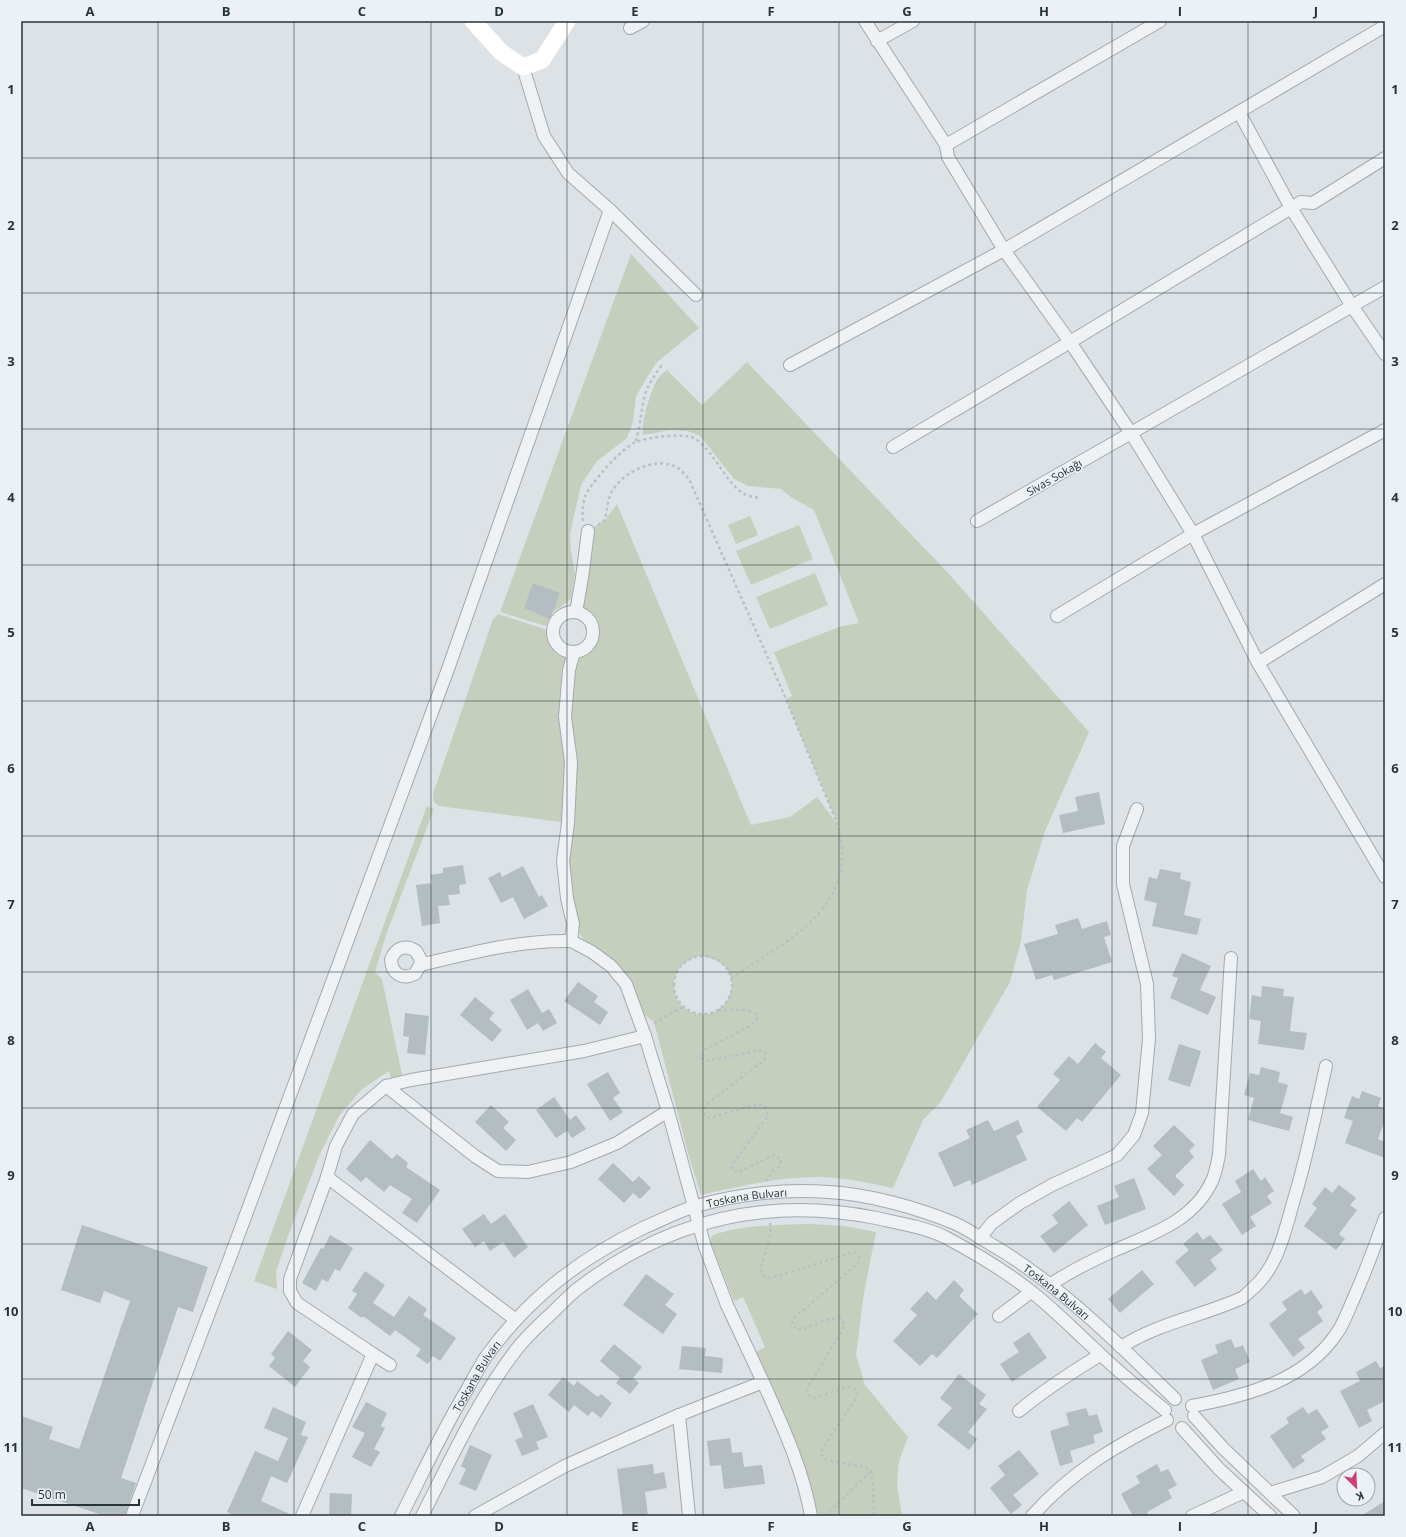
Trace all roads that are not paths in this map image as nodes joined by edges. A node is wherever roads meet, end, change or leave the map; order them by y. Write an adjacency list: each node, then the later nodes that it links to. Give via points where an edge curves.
1 (473, 21): 10 (main road, via 501,52)
2 (567, 21): 10 (main road, via 542,60)
3 (643, 21): 8 (street)
4 (865, 21): 9 (street)
5 (912, 21): 9 (street)
6 (1160, 21): 12 (street)
7 (1385, 26): 11 (street)
8 (630, 28)
9 (877, 41): 12 (street)
10 (523, 67): 15 (street, via 544,136 568,173)
11 (1239, 112): 14 (street); 16 (street)
12 (946, 145): 16 (street, via 948,157)
13 (1385, 158): 14 (street, via 1313,203 1302,202)
14 (1291, 208): 19 (street); 20 (street)
15 (610, 210): 18 (street); 66 (street, via 445,676)
16 (1004, 250): 20 (street); 22 (street)
17 (1385, 287): 19 (street, Sivas Sokağı)
18 (696, 295)
19 (1352, 306): 21 (street); 24 (street, Sivas Sokağı)
20 (1070, 342): 24 (street); 25 (street)
21 (1385, 354)
22 (790, 365)
23 (1385, 430): 28 (street)
24 (1131, 433): 26 (street, Sivas Sokağı); 28 (street)
25 (893, 446)
26 (977, 521)
27 (588, 531): 30 (street)
28 (1193, 534): 31 (street); 33 (street)
29 (1385, 584): 33 (street)
30 (576, 612): 32 (street, via 587,618 593,629 593,636 586,647); 32 (street, via 569,612 558,618 552,630 560,648)
31 (1057, 616)
32 (574, 652): 36 (street, via 569,670 565,717 571,762 563,861 573,924)
33 (1258, 663): 35 (street)
34 (1137, 809): 47 (street, via 1123,846 1123,884 1147,984 1149,1039 1142,1113 1134,1135 1117,1155 1020,1203 992,1223)
35 (1385, 877)
36 (571, 941): 38 (street, via 544,940 517,944); 39 (street, via 611,966 626,984)
37 (1231, 958): 48 (street, via 1219,1154 1212,1181 1201,1199 1182,1218 1162,1230 1086,1263)
38 (420, 965)
39 (645, 1036): 41 (street, via 584,1052); 42 (street)
40 (1326, 1066): 52 (street, via 1303,1171 1276,1256 1262,1281 1243,1297 1161,1327)
41 (386, 1086): 42 (street, via 476,1157 498,1171 528,1172 571,1162 617,1143); 43 (street, via 353,1114 336,1146)
42 (668, 1112): 44 (street)
43 (327, 1177): 51 (street); 53 (street, via 290,1279 290,1291 297,1304)
44 (694, 1207): 46 (street); 47 (street, Toskana Bulvarı, via 726,1199 767,1194 798,1191 830,1192 892,1203 955,1224); 51 (street, Toskana Bulvarı, via 662,1219 616,1242 571,1270 540,1295)
45 (1385, 1218): 59 (street, via 1362,1282 1337,1333 1323,1350 1304,1367 1284,1379)
46 (699, 1224): 49 (street, Toskana Bulvarı, via 734,1216 800,1209 829,1210 906,1224 943,1236 992,1264); 56 (street, via 727,1305); 69 (street, Toskana Bulvarı, via 614,1264 575,1291 517,1348 483,1398)
47 (980, 1238): 48 (street, Toskana Bulvarı, via 1007,1253)
48 (1051, 1284): 52 (street, Toskana Bulvarı)
49 (1031, 1292): 50 (street); 54 (street, Toskana Bulvarı)
50 (999, 1316)
51 (516, 1320): 68 (street, Toskana Bulvarı, via 485,1359 454,1411)
52 (1121, 1347): 57 (street, Toskana Bulvarı)
53 (373, 1354): 55 (street); 67 (street)
54 (1100, 1355): 58 (street); 61 (street, Toskana Bulvarı)
55 (390, 1365)
56 (762, 1382): 60 (street); 72 (street, via 798,1465)
57 (1175, 1399): 59 (street, Toskana Bulvarı, via 1185,1399); 61 (street, via 1170,1402)
58 (1019, 1411)
59 (1193, 1411): 62 (street, via 1190,1424); 65 (street, Toskana Bulvarı, via 1223,1448)
60 (679, 1415): 70 (street, via 565,1466); 71 (street)
61 (1166, 1415): 62 (street, Toskana Bulvarı, via 1173,1426); 73 (street, via 1091,1463 1050,1496)
62 (1182, 1428): 64 (street, Toskana Bulvarı)
63 (1385, 1433): 65 (street, via 1358,1456 1322,1477)
64 (1244, 1492): 74 (street); 75 (street, Toskana Bulvarı)
65 (1270, 1493): 76 (street, Toskana Bulvarı)
66 (132, 1516)
67 (302, 1516)
68 (401, 1516)
69 (422, 1516)
70 (474, 1516)
71 (689, 1516)
72 (811, 1516)
73 (1032, 1516)
74 (1192, 1516)
75 (1270, 1516)
76 (1294, 1516)

